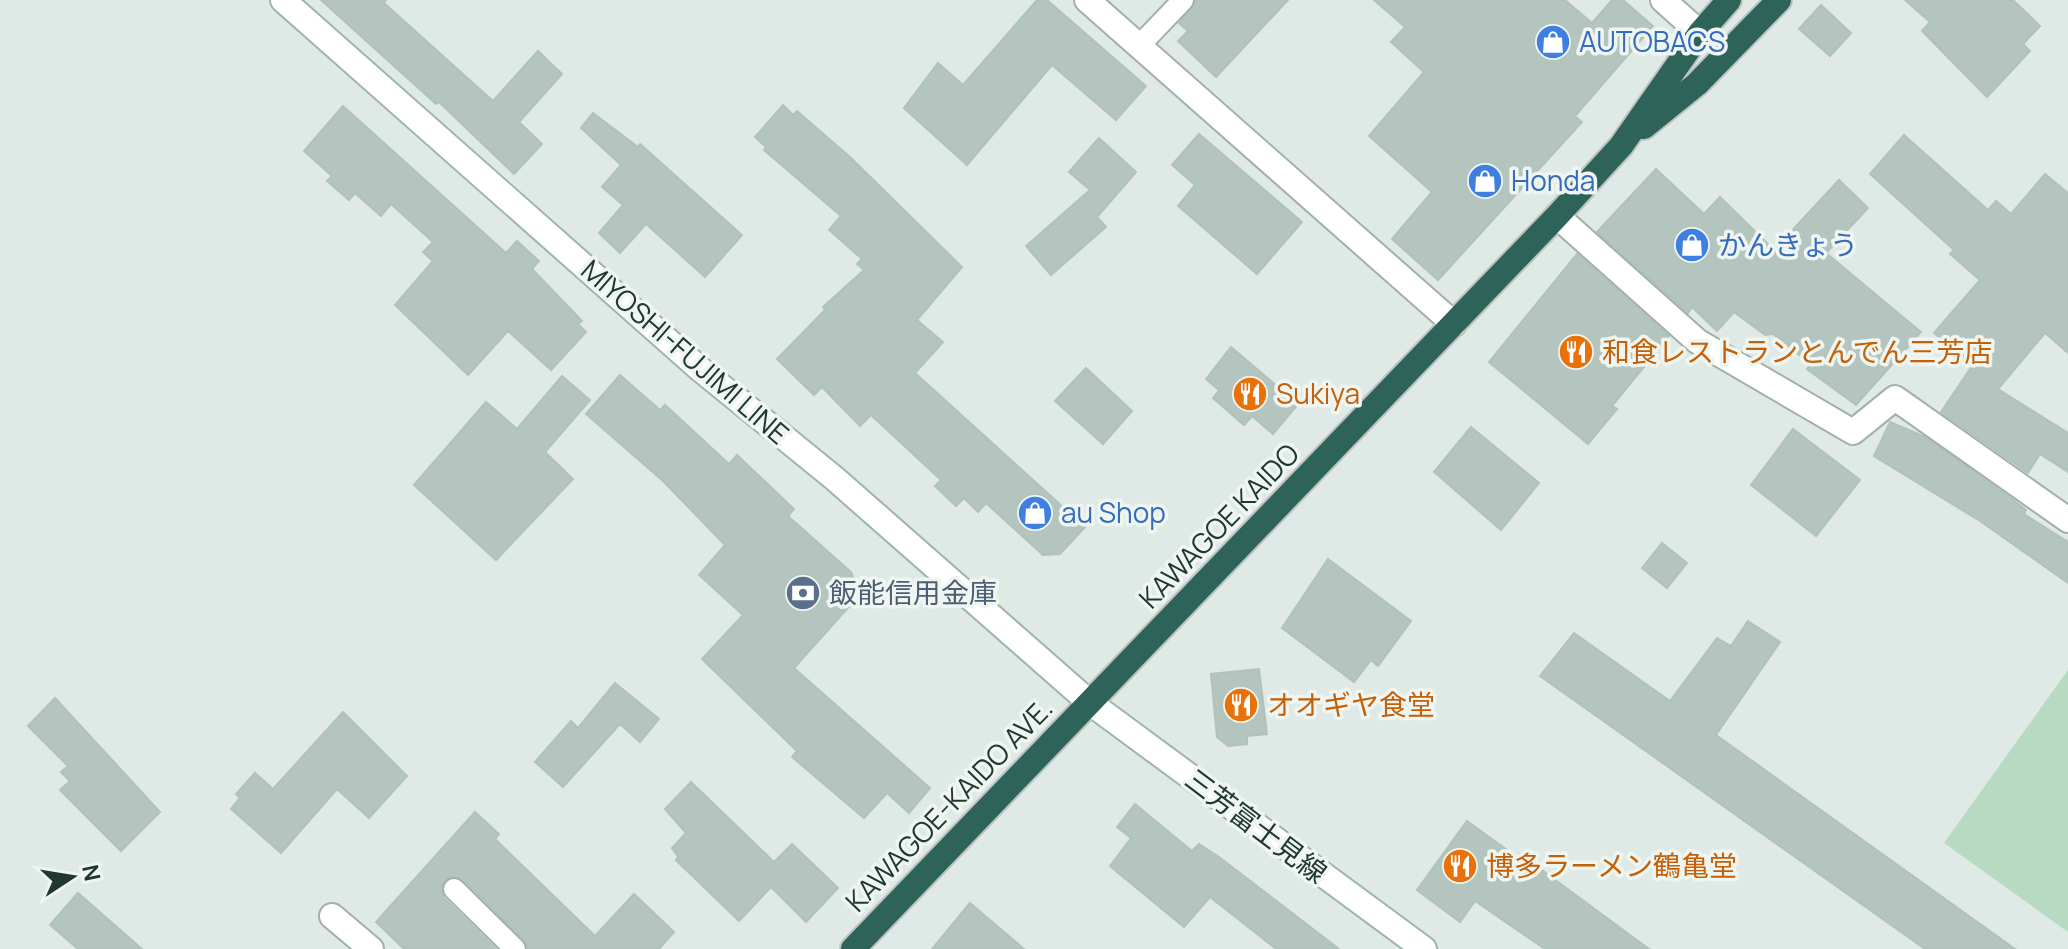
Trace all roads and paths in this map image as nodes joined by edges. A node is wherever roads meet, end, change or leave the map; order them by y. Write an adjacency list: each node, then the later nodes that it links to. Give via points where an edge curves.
1 (283, 0): 13 (main road, MIYOSHI-FUJIMI LINE, via 700,369 834,478)
2 (1087, 0): 8 (main road)
3 (1183, 0): 8 (lane)
4 (1663, 0): 7 (main road)
5 (1729, 0): 7 (highway, KAWAGOE KAIDO)
6 (1779, 0): 9 (highway, KAWAGOE KAIDO, via 1697,84)
7 (1700, 33): 9 (highway, KAWAGOE KAIDO)
8 (1139, 46): 11 (main road)
9 (1621, 146): 10 (highway, KAWAGOE KAIDO)
10 (1557, 216): 11 (highway, KAWAGOE KAIDO); 12 (main road, via 1697,341 1853,432 1895,398)
11 (1454, 324): 13 (highway, KAWAGOE KAIDO)
12 (2068, 520)
13 (1089, 702): 18 (highway, KAWAGOE-KAIDO AVE.); 19 (main road, 三芳富士見線)
14 (454, 889): 17 (lane)
15 (332, 916): 16 (main road)
16 (371, 949)
17 (515, 949)
18 (853, 949)
19 (1424, 949)

